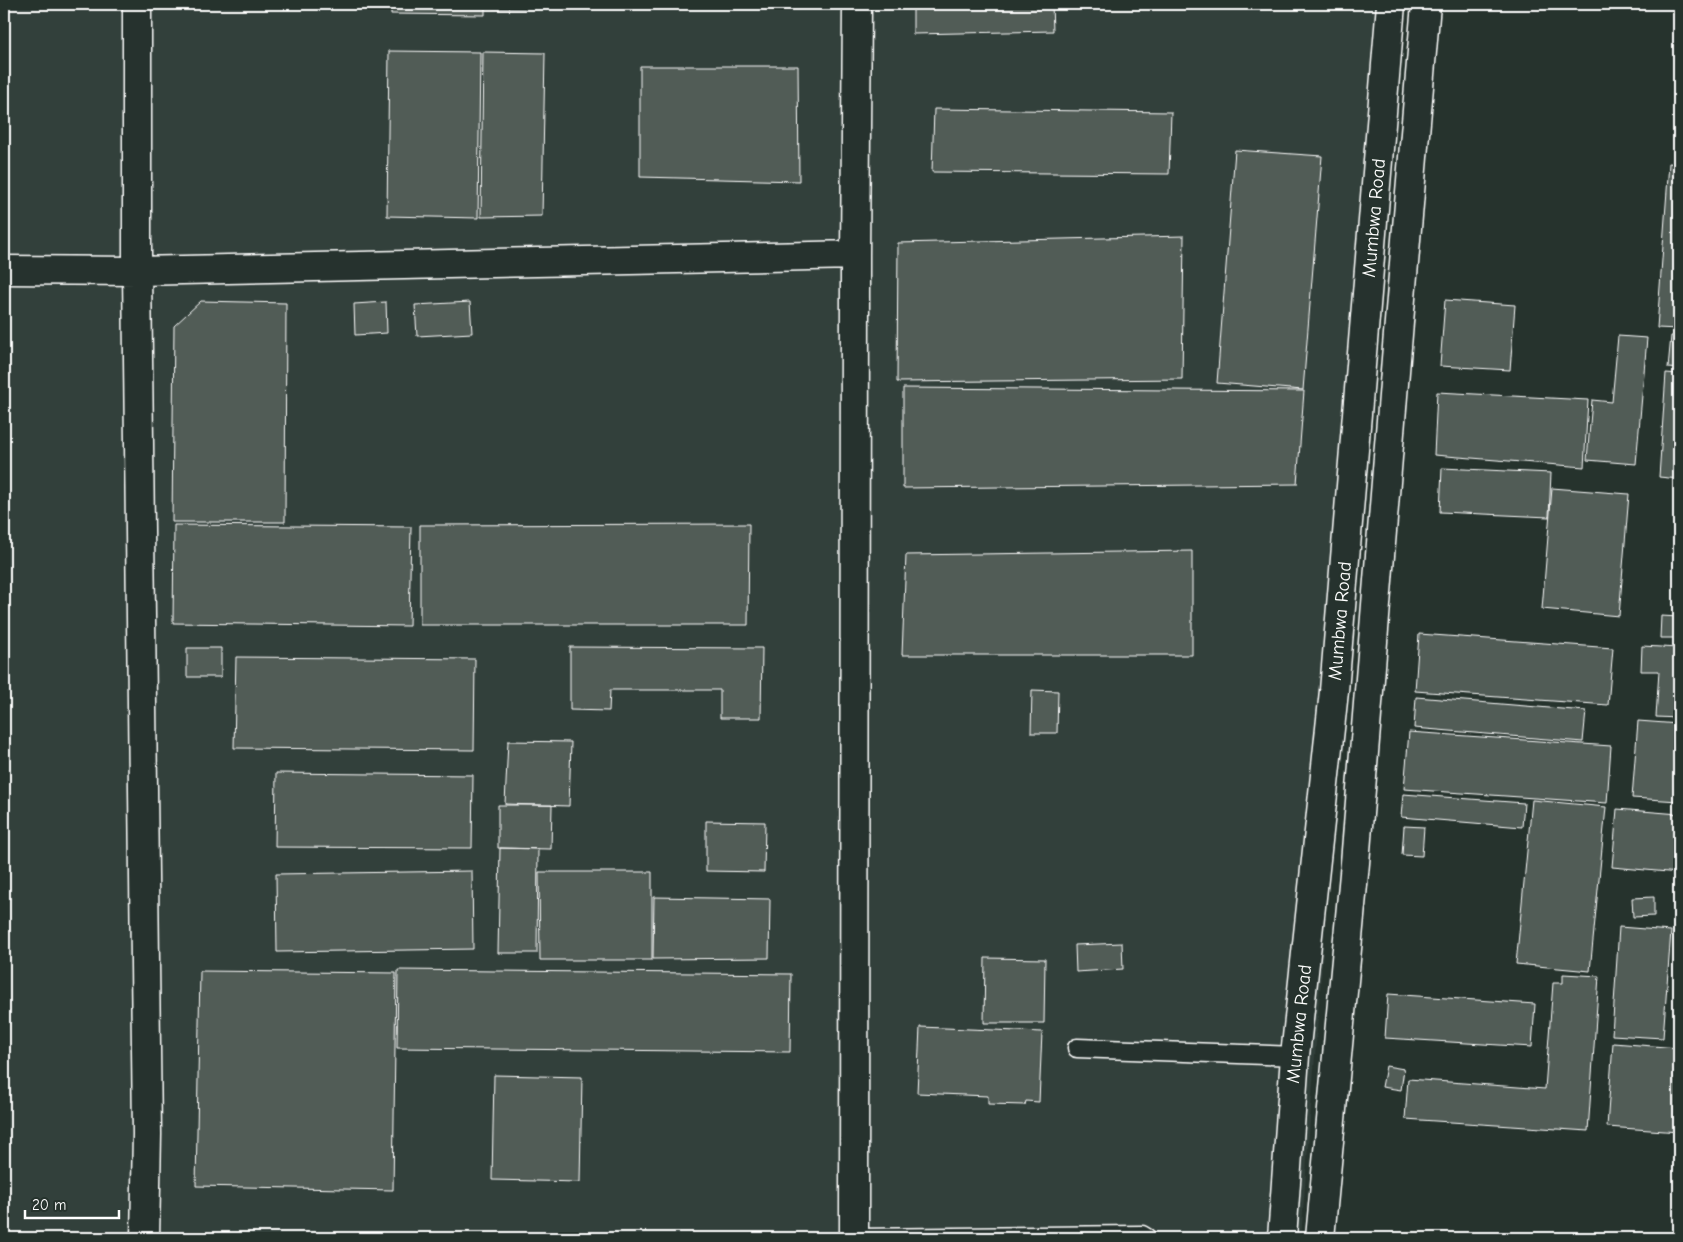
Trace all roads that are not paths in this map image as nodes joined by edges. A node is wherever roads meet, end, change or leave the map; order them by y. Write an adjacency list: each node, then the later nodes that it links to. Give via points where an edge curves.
1 (136, 4): 7 (street)
2 (858, 4): 5 (street)
3 (1391, 4): 9 (street, Mumbwa Road, via 1334,691)
4 (1426, 4): 14 (street, Mumbwa Road, via 1356,853)
5 (855, 255): 7 (street); 11 (street)
6 (4, 270): 7 (street)
7 (137, 271): 10 (street, via 147,1134)
8 (1077, 1048): 9 (lane)
9 (1296, 1056): 13 (street, Mumbwa Road)
10 (145, 1238)
11 (854, 1238): 12 (lane, via 1142,1235)
12 (1147, 1238)
13 (1282, 1238)
14 (1320, 1238)

